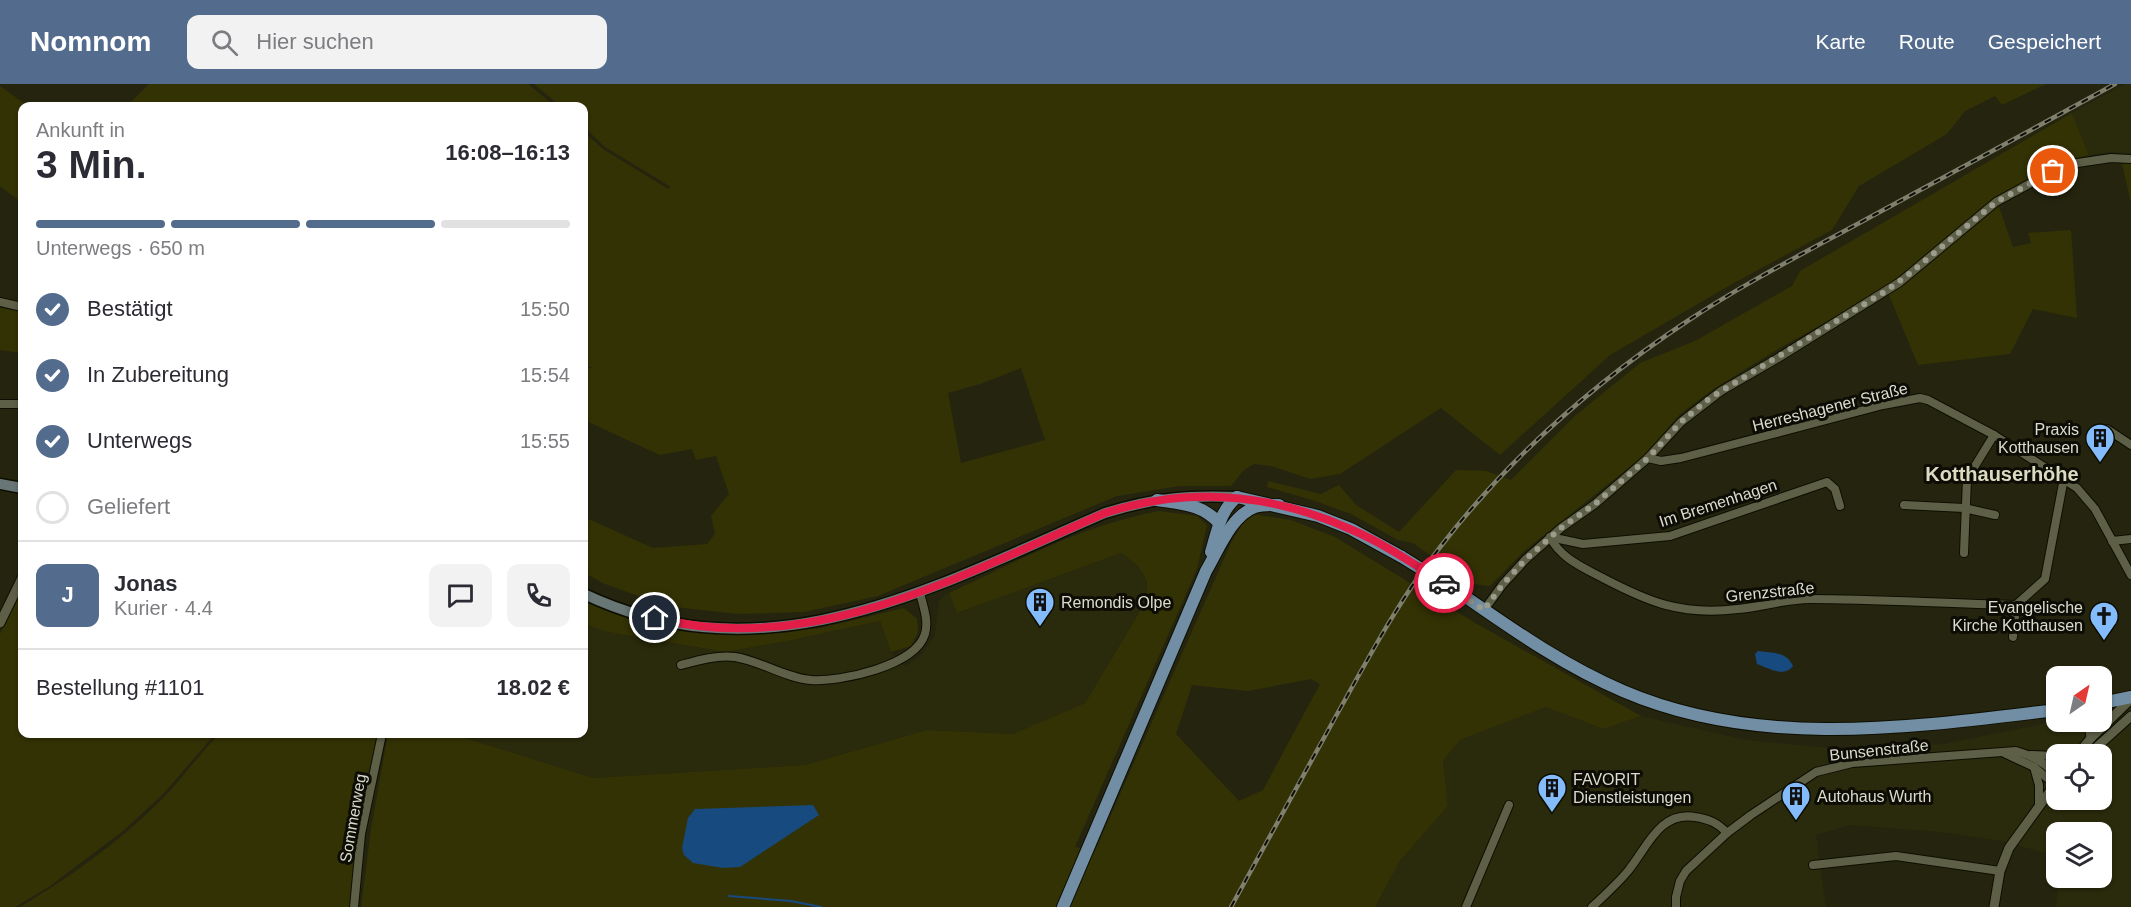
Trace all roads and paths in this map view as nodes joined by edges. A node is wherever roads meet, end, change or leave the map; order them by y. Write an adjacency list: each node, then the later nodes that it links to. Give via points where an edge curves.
1 (2131, 159): 9 (street, via 2064,165 1996,202 1900,282 1710,398)
2 (0, 302): 3 (street)
3 (18, 306)
4 (0, 404): 5 (street)
5 (18, 404)
6 (2107, 429): 8 (street)
7 (1994, 435): 9 (street, Herreshagener Straße, via 1920,398 1719,450 1661,461); 10 (street, Herreshagener Straße); 18 (street, via 1967,479)
8 (2131, 445)
9 (1648, 458): 21 (street)
10 (2064, 478): 23 (street, Herreshagener Straße, via 2087,498); 29 (street, via 2045,579)
11 (0, 484): 12 (main road)
12 (18, 487)
13 (1237, 497): 14 (main road); 15 (main road); 20 (main road)
14 (1157, 500): 20 (main road, via 1199,507); 27 (main road, via 1105,513)
15 (1279, 505): 20 (main road, via 1254,507); 30 (main road, bridge, via 1351,529)
16 (1904, 505): 18 (street)
17 (1840, 506): 21 (street, Im Bremenhagen, via 1827,482 1670,536 1583,544)
18 (1964, 508): 19 (street); 24 (street)
19 (1995, 515)
20 (1225, 525): 57 (main road)
21 (1550, 537): 29 (street, Grenzstraße, via 1564,555 1618,586 1690,611 1809,599); 30 (street, via 1503,584)
22 (2131, 538): 23 (street)
23 (2112, 541): 25 (street, Herreshagener Straße)
24 (1964, 553)
25 (2131, 575)
26 (18, 586): 31 (street)
27 (920, 593): 28 (main road, via 810,624 734,629 667,621); 33 (street, via 927,619 922,641 908,656 870,671 836,680 808,680 736,657 709,657)
28 (588, 596)
29 (2016, 605): 32 (street)
30 (1484, 610): 37 (main road, via 1584,673 1624,692 1726,722 1850,729)
31 (0, 623)
32 (2013, 637)
33 (681, 665)
34 (2131, 698): 36 (main road)
35 (2112, 704): 36 (main road)
36 (2119, 704): 38 (street); 41 (street)
37 (2046, 711)
38 (2127, 719): 43 (street)
39 (2090, 732): 41 (street)
40 (381, 738): 56 (street, Sommerweg, via 361,834)
41 (2091, 738): 42 (street)
42 (2088, 744)
43 (2095, 744)
44 (2002, 752): 45 (street, Bunsenstraße); 48 (street, Bunsenstraße); 53 (street, Bunsenstraße, via 1828,768 1802,780)
45 (2030, 755): 46 (street, Bunsenstraße); 47 (street, Bunsenstraße)
46 (2046, 756)
47 (2046, 766)
48 (2034, 767): 49 (street, Bunsenstraße); 52 (street)
49 (2046, 776)
50 (2046, 795): 52 (street)
51 (1509, 805): 58 (street)
52 (2039, 805): 55 (street, via 2009,848)
53 (1727, 833): 59 (street, via 1709,819 1684,816 1669,820); 60 (street, Bunsenstraße, via 1686,871 1680,880)
54 (1814, 865): 55 (street, via 1896,856)
55 (2000, 871): 61 (street)
56 (354, 907)
57 (1063, 907)
58 (1466, 907)
59 (1592, 907)
60 (1676, 907)
61 (1994, 907)

